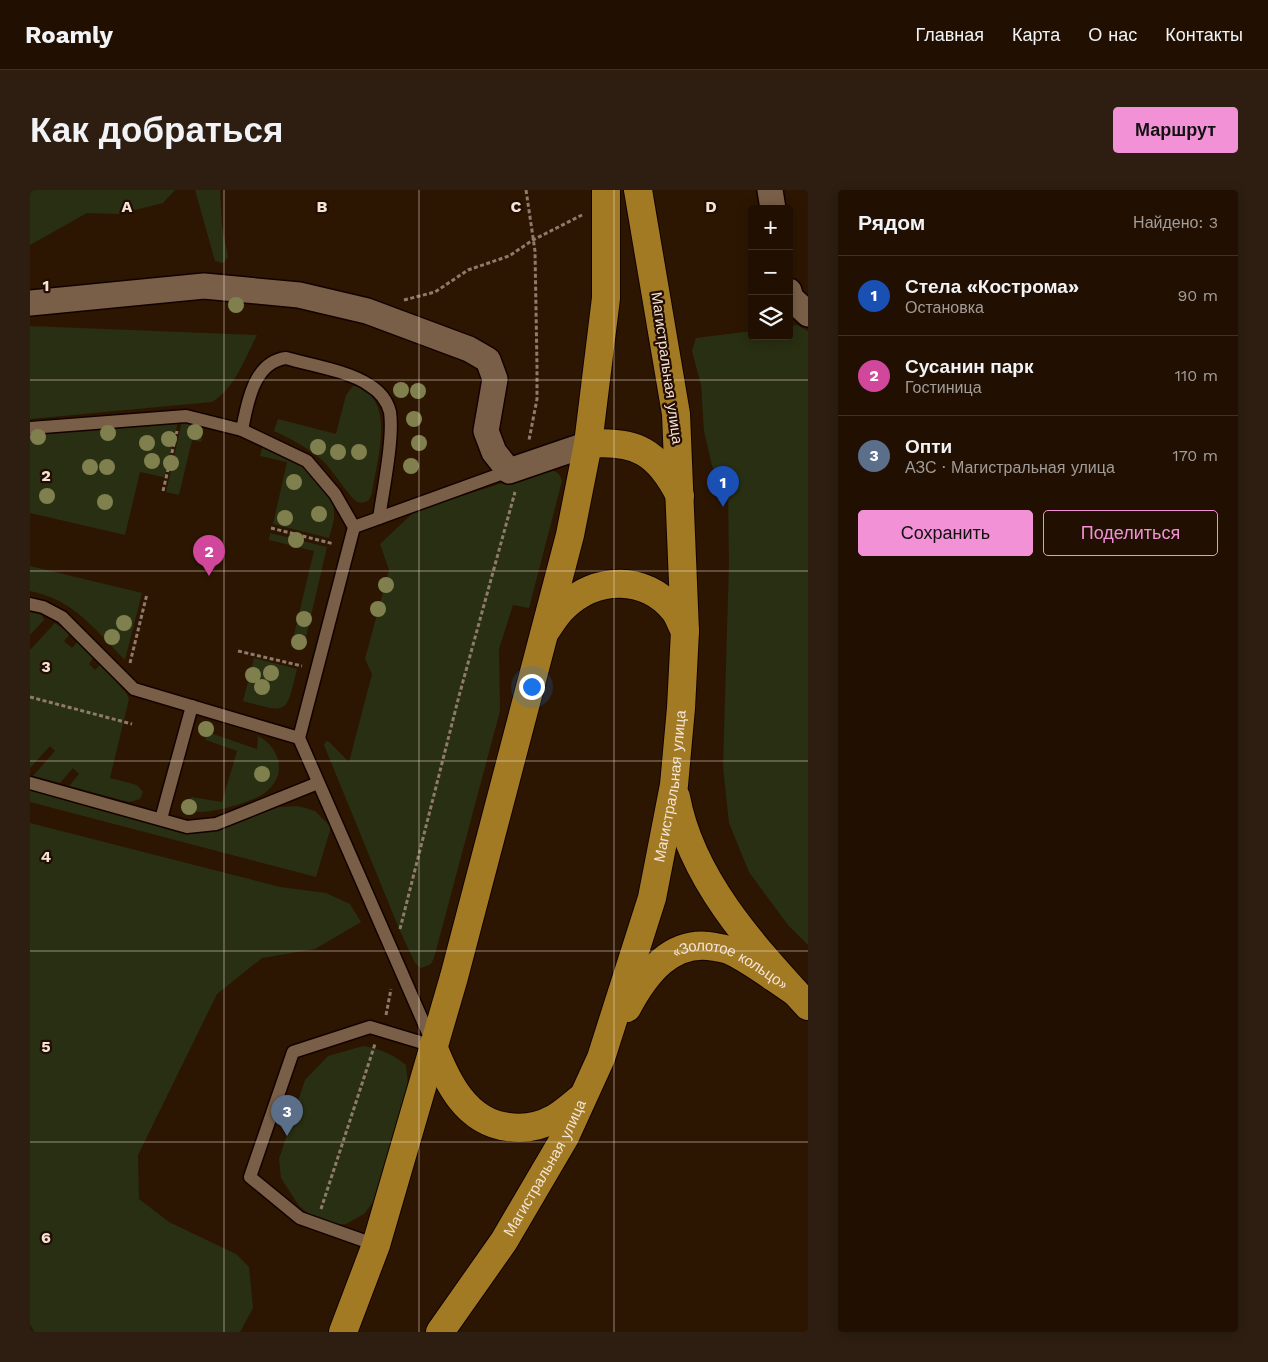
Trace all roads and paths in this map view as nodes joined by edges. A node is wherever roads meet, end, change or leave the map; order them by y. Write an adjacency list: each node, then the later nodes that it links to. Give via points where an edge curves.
1 (526, 190): 7 (path)
2 (606, 190): 15 (highway, via 606,298)
3 (638, 190): 18 (highway, Магистральная улица, via 676,414)
4 (770, 190): 5 (street)
5 (772, 205)
6 (587, 212): 7 (path)
7 (533, 240): 9 (path, via 509,256 468,270 435,292); 16 (path, via 537,399)
8 (790, 295): 11 (street)
9 (401, 301)
10 (30, 303): 16 (street, via 204,286 299,295 366,311 469,349 488,360 495,380 486,431 494,452)
11 (808, 314)
12 (181, 416): 13 (lane); 14 (lane); 17 (path)
13 (30, 428)
14 (242, 430): 19 (lane, via 250,393 265,369 276,359 286,358 357,378 369,385 383,397 390,411); 20 (lane, via 307,461 335,494)
15 (588, 444): 16 (street); 18 (highway, via 613,442 635,447 654,458 670,476); 26 (highway, via 570,536)
16 (516, 469): 19 (lane); 38 (path)
17 (163, 491)
18 (681, 499): 25 (highway, Магистральная улица)
19 (379, 518): 20 (lane)
20 (354, 527): 22 (lane)
21 (272, 528): 22 (path)
22 (349, 547): 28 (lane)
23 (146, 594): 29 (path)
24 (30, 604): 29 (lane, via 62,617)
25 (685, 631): 26 (highway, via 675,611 653,592 623,582 590,589 564,607); 36 (highway, Магистральная улица)
26 (543, 634): 41 (highway)
27 (238, 651): 28 (path)
28 (317, 670): 33 (lane)
29 (126, 680): 31 (lane, via 134,690)
30 (30, 697): 32 (path)
31 (192, 706): 33 (lane); 37 (lane)
32 (132, 724)
33 (299, 738): 34 (lane)
34 (318, 783): 37 (lane, via 216,824 187,827); 38 (lane)
35 (30, 784): 37 (lane)
36 (674, 786): 39 (highway, «Золотое кольцо», via 680,819 702,872 726,909); 42 (highway, Магистральная улица, via 652,898)
37 (161, 819)
38 (395, 960): 40 (path, via 389,1007); 41 (lane)
39 (801, 999): 42 (highway, «Золотое кольцо», via 732,951 702,944 678,949 657,964 637,989)
40 (380, 1030): 41 (lane); 44 (path); 44 (lane, via 370,1027 293,1052 250,1176 300,1218)
41 (434, 1046): 43 (highway, via 442,1069 460,1099 490,1123 516,1128 534,1127 554,1119); 45 (highway)
42 (602, 1058): 43 (highway, Магистральная улица)
43 (584, 1096): 47 (highway, Магистральная улица, via 565,1137 504,1241)
44 (316, 1224): 45 (lane)
45 (376, 1245): 46 (highway)
46 (343, 1332)
47 (440, 1332)

